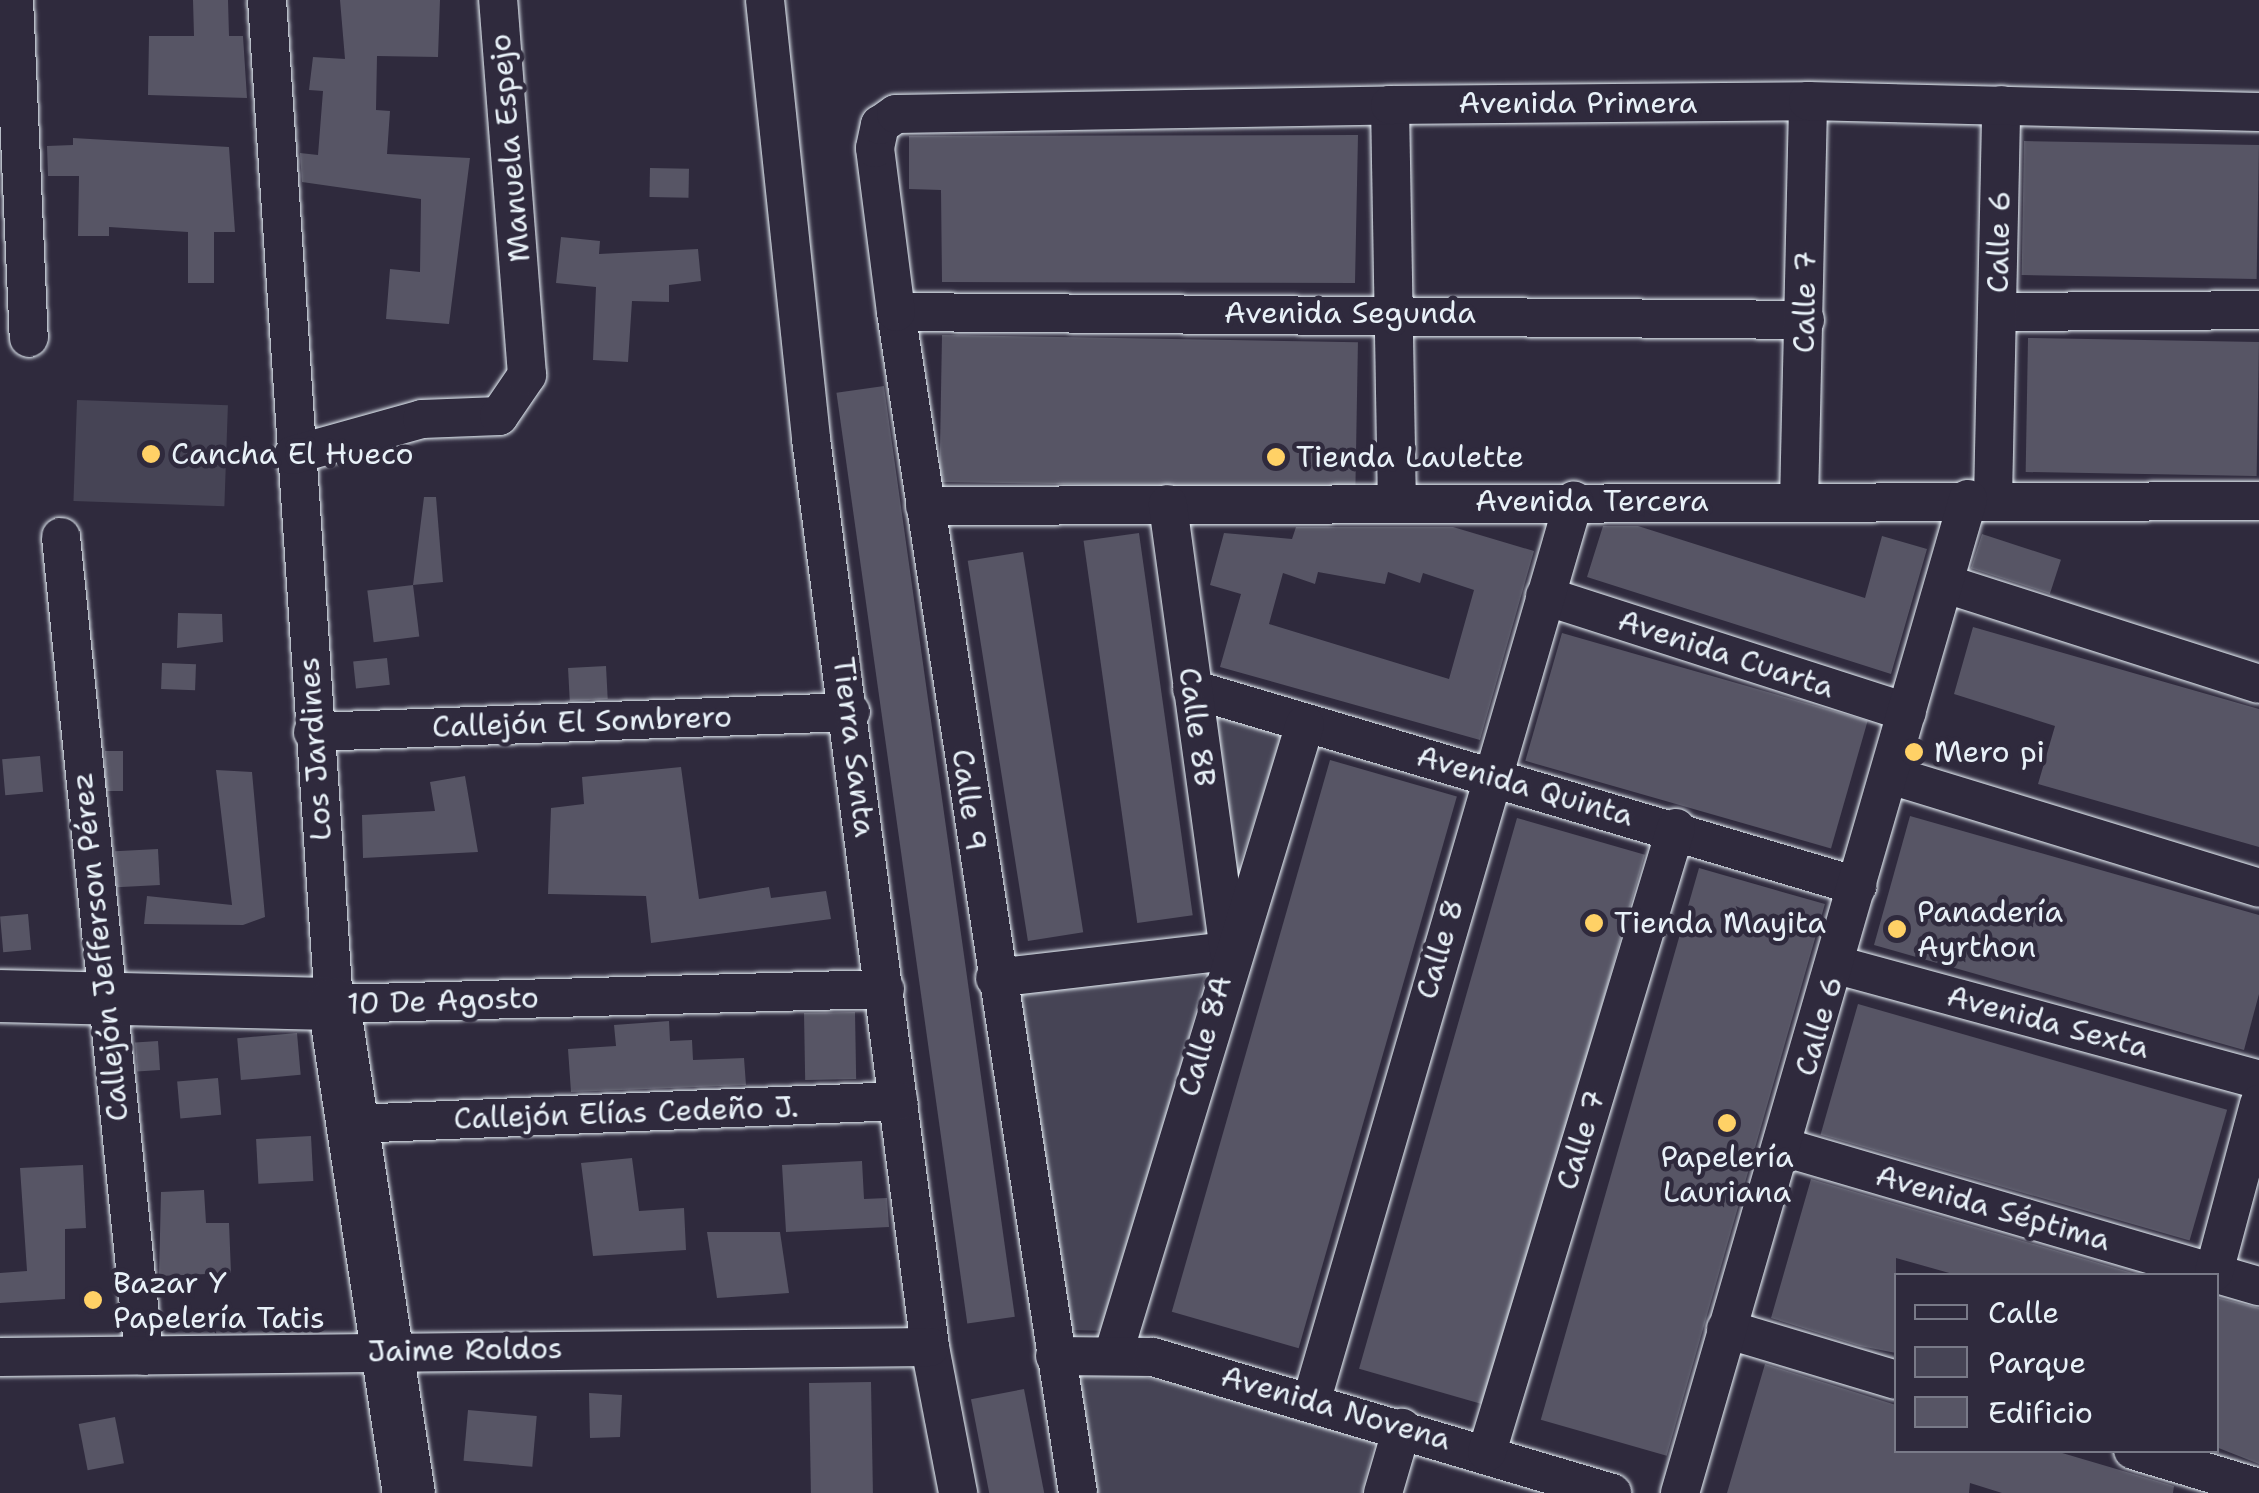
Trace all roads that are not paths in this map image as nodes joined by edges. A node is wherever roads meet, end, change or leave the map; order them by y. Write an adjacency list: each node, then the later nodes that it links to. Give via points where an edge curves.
1 (14, 0): 15 (street)
2 (267, 0): 16 (street, Los Jardines)
3 (498, 0): 16 (street, Manuela Espejo, via 528,375 498,416 422,419)
4 (765, 0): 29 (street, Tierra Santa, via 811,439)
5 (1808, 101): 6 (street, Avenida Primera); 7 (street, Avenida Primera); 14 (street, Calle 7)
6 (1390, 104): 9 (street, Avenida Primera); 12 (street)
7 (2001, 105): 8 (street, Avenida Primera); 13 (street, Calle 6)
8 (2259, 112)
9 (896, 114): 11 (street, Calle 9, via 880,125 875,148)
10 (2259, 310): 13 (street)
11 (896, 312): 12 (street, Avenida Segunda); 23 (street, Calle 9)
12 (1394, 312): 14 (street, Avenida Segunda); 20 (street)
13 (1997, 312): 18 (street, Calle 6)
14 (1805, 320): 21 (street, Calle 7)
15 (29, 338)
16 (293, 455): 32 (street, Los Jardines)
17 (1574, 500): 20 (street, Avenida Tercera); 21 (street, Avenida Tercera); 26 (street, Calle 8)
18 (1980, 500): 19 (street, Avenida Tercera); 21 (street, Avenida Tercera); 25 (street, Calle 6)
19 (2259, 500)
20 (1397, 501): 22 (street, Avenida Tercera)
21 (1800, 502)
22 (1168, 504): 23 (street, Avenida Tercera); 28 (street, Calle 8B)
23 (925, 506): 40 (street, Calle 9)
24 (60, 537): 43 (street, Callejón Jefferson Pérez)
25 (1950, 584): 27 (street); 30 (street, Calle 6)
26 (1545, 596): 30 (street, Avenida Cuarta); 34 (street, Calle 8)
27 (2259, 684)
28 (1192, 689): 31 (street, Avenida Quinta); 38 (street, Calle 8B)
29 (851, 712): 32 (street, Callejón El Sombrero); 41 (street, Tierra Santa)
30 (1907, 712): 33 (street, Calle 6)
31 (1305, 724): 34 (street, Avenida Quinta); 38 (street, Calle 8A)
32 (313, 732): 44 (street, Los Jardines)
33 (1890, 775): 36 (street, Calle 6); 37 (street)
34 (1488, 778): 35 (street, Avenida Quinta); 62 (street, Calle 8)
35 (1676, 828): 36 (street, Avenida Quinta); 64 (street, Calle 7)
36 (1857, 886): 39 (street, Calle 6)
37 (2259, 888)
38 (1229, 950): 40 (street); 57 (street, Calle 8A)
39 (1837, 965): 45 (street, Avenida Sexta); 49 (street, Calle 6)
40 (995, 978): 59 (street, Calle 9)
41 (885, 989): 44 (street, 10 De Agosto); 46 (street, Tierra Santa)
42 (0, 996): 43 (street, 10 De Agosto)
43 (103, 999): 44 (street, 10 De Agosto); 58 (street, Callejón Jefferson Pérez)
44 (334, 1004): 48 (street, Los Jardines)
45 (2259, 1080)
46 (899, 1101): 48 (street, Callejón Elías Cedeño J.); 55 (street, Tierra Santa)
47 (2259, 1104): 50 (street)
48 (353, 1124): 56 (street, Los Jardines)
49 (1784, 1147): 50 (street, Avenida Séptima); 54 (street, Calle 6)
50 (2214, 1272): 51 (street, Avenida Séptima)
51 (2217, 1273)
52 (2219, 1274): 53 (street, Avenida Séptima)
53 (2259, 1286)
54 (1726, 1328): 61 (street); 72 (street, Calle 6)
55 (930, 1347): 56 (street, Jaime Roldos); 69 (street, Tierra Santa)
56 (385, 1350): 58 (street, Jaime Roldos); 68 (street, Los Jardines)
57 (1114, 1352): 59 (street, Avenida Novena); 62 (street, Avenida Novena)
58 (144, 1356): 60 (street, Jaime Roldos)
59 (1055, 1356): 70 (street, Calle 9)
60 (0, 1357)
61 (1894, 1379)
62 (1312, 1399): 63 (street, Avenida Novena)
63 (1402, 1428): 64 (street, Avenida Novena); 71 (street)
64 (1486, 1452): 67 (street, Avenida Novena)
65 (2143, 1453): 66 (street)
66 (2259, 1488)
67 (1598, 1491)
68 (409, 1493)
69 (958, 1493)
70 (1078, 1493)
71 (1383, 1493)
72 (1680, 1493)

